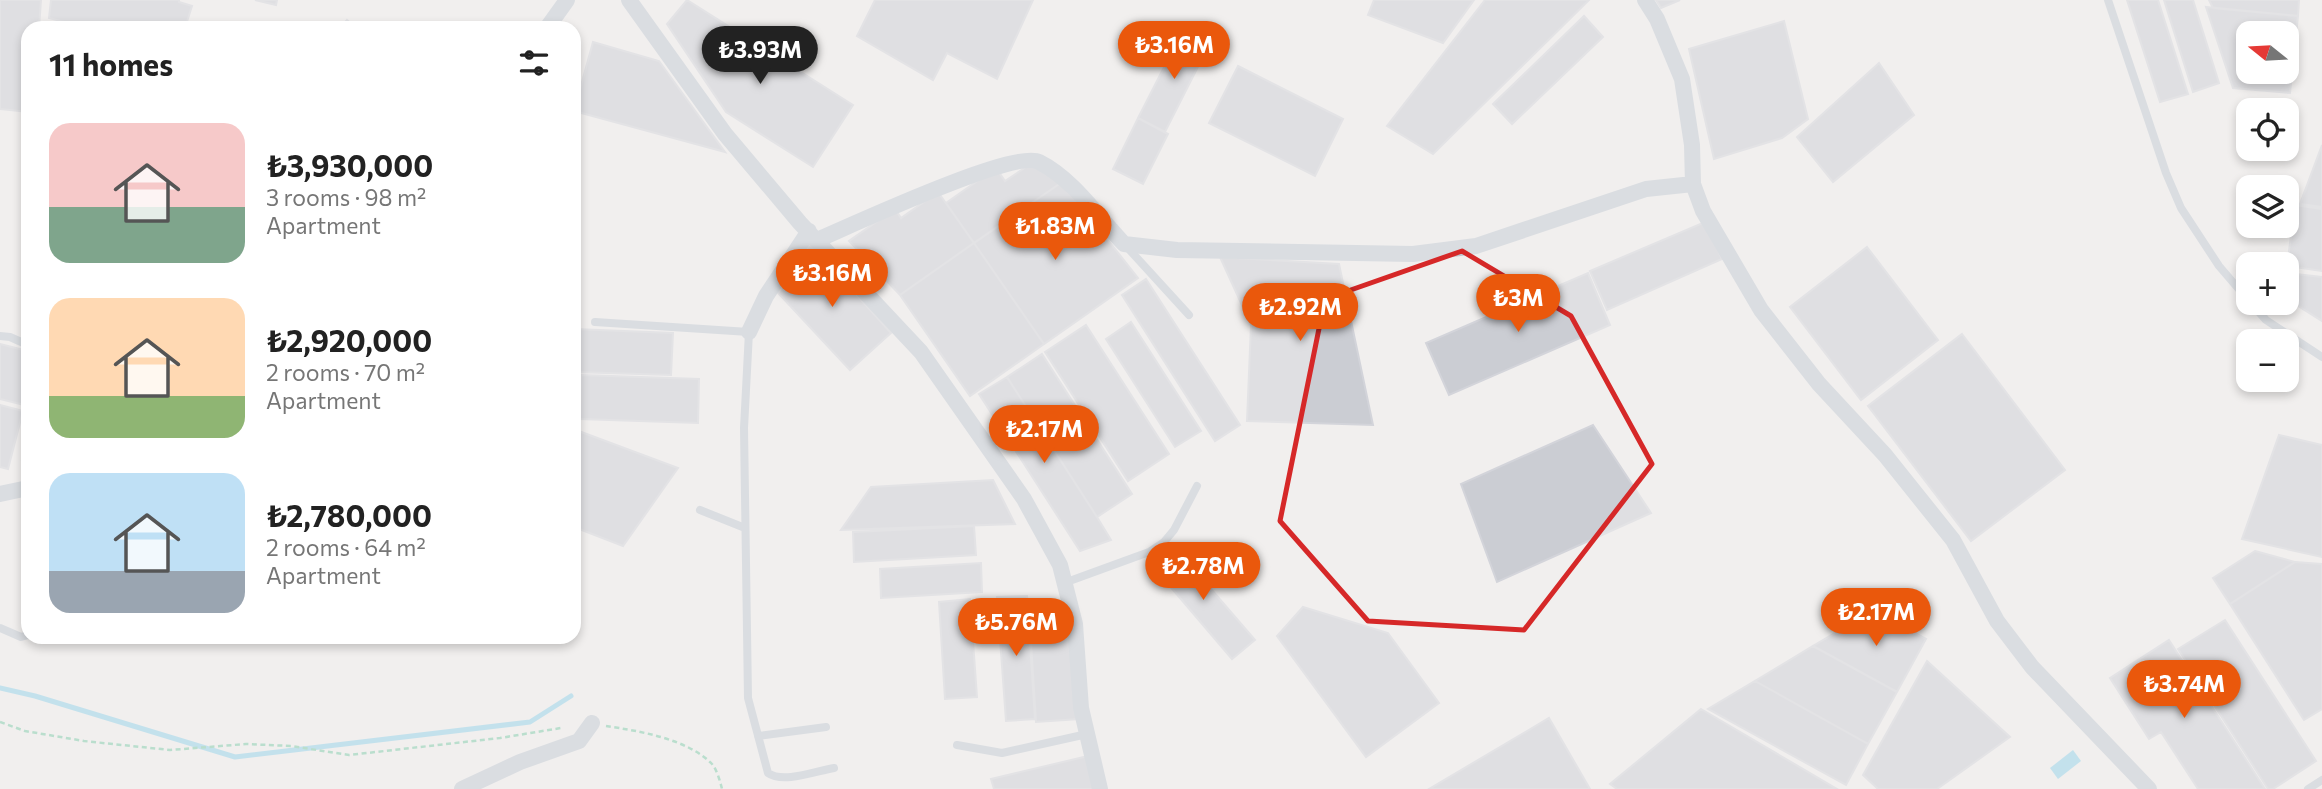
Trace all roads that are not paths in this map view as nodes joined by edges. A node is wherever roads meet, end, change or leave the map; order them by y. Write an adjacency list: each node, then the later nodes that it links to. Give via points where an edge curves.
1 (567, 0): 5 (street)
2 (629, 0): 7 (street, via 725,134)
3 (1645, 0): 6 (street, via 1682,79)
4 (2108, 0): 9 (lane, via 2181,208)
5 (552, 21)
6 (1693, 184): 8 (street, via 1646,189 1476,246 1413,254 1177,250); 34 (street, via 1721,246 1761,310 1954,540 1997,621 2032,667)
7 (813, 235): 8 (street, via 1004,164 1037,160 1064,180); 13 (street, via 766,296); 22 (street, via 921,352 1024,499 1060,565)
8 (1124, 244): 10 (lane)
9 (2236, 286)
10 (1189, 315)
11 (2262, 315): 16 (lane)
12 (595, 322): 13 (lane)
13 (749, 332): 21 (lane, via 744,428)
14 (0, 336): 15 (lane)
15 (21, 343)
16 (2322, 356)
17 (1197, 486): 22 (lane, via 1164,542 1149,552)
18 (21, 490): 19 (street)
19 (0, 494)
20 (701, 510): 21 (lane)
21 (746, 528): 28 (lane, via 748,698)
22 (1064, 583): 27 (street, via 1074,625)
23 (0, 628): 24 (lane)
24 (21, 637)
25 (592, 723): 32 (street, via 579,741)
26 (826, 727): 28 (lane)
27 (1087, 734): 29 (lane, via 1002,753); 33 (street)
28 (758, 736): 30 (lane, via 768,773 774,778)
29 (957, 745)
30 (834, 768)
31 (2322, 780): 35 (lane)
32 (462, 789)
33 (1100, 789)
34 (2149, 789)
35 (2308, 789)

